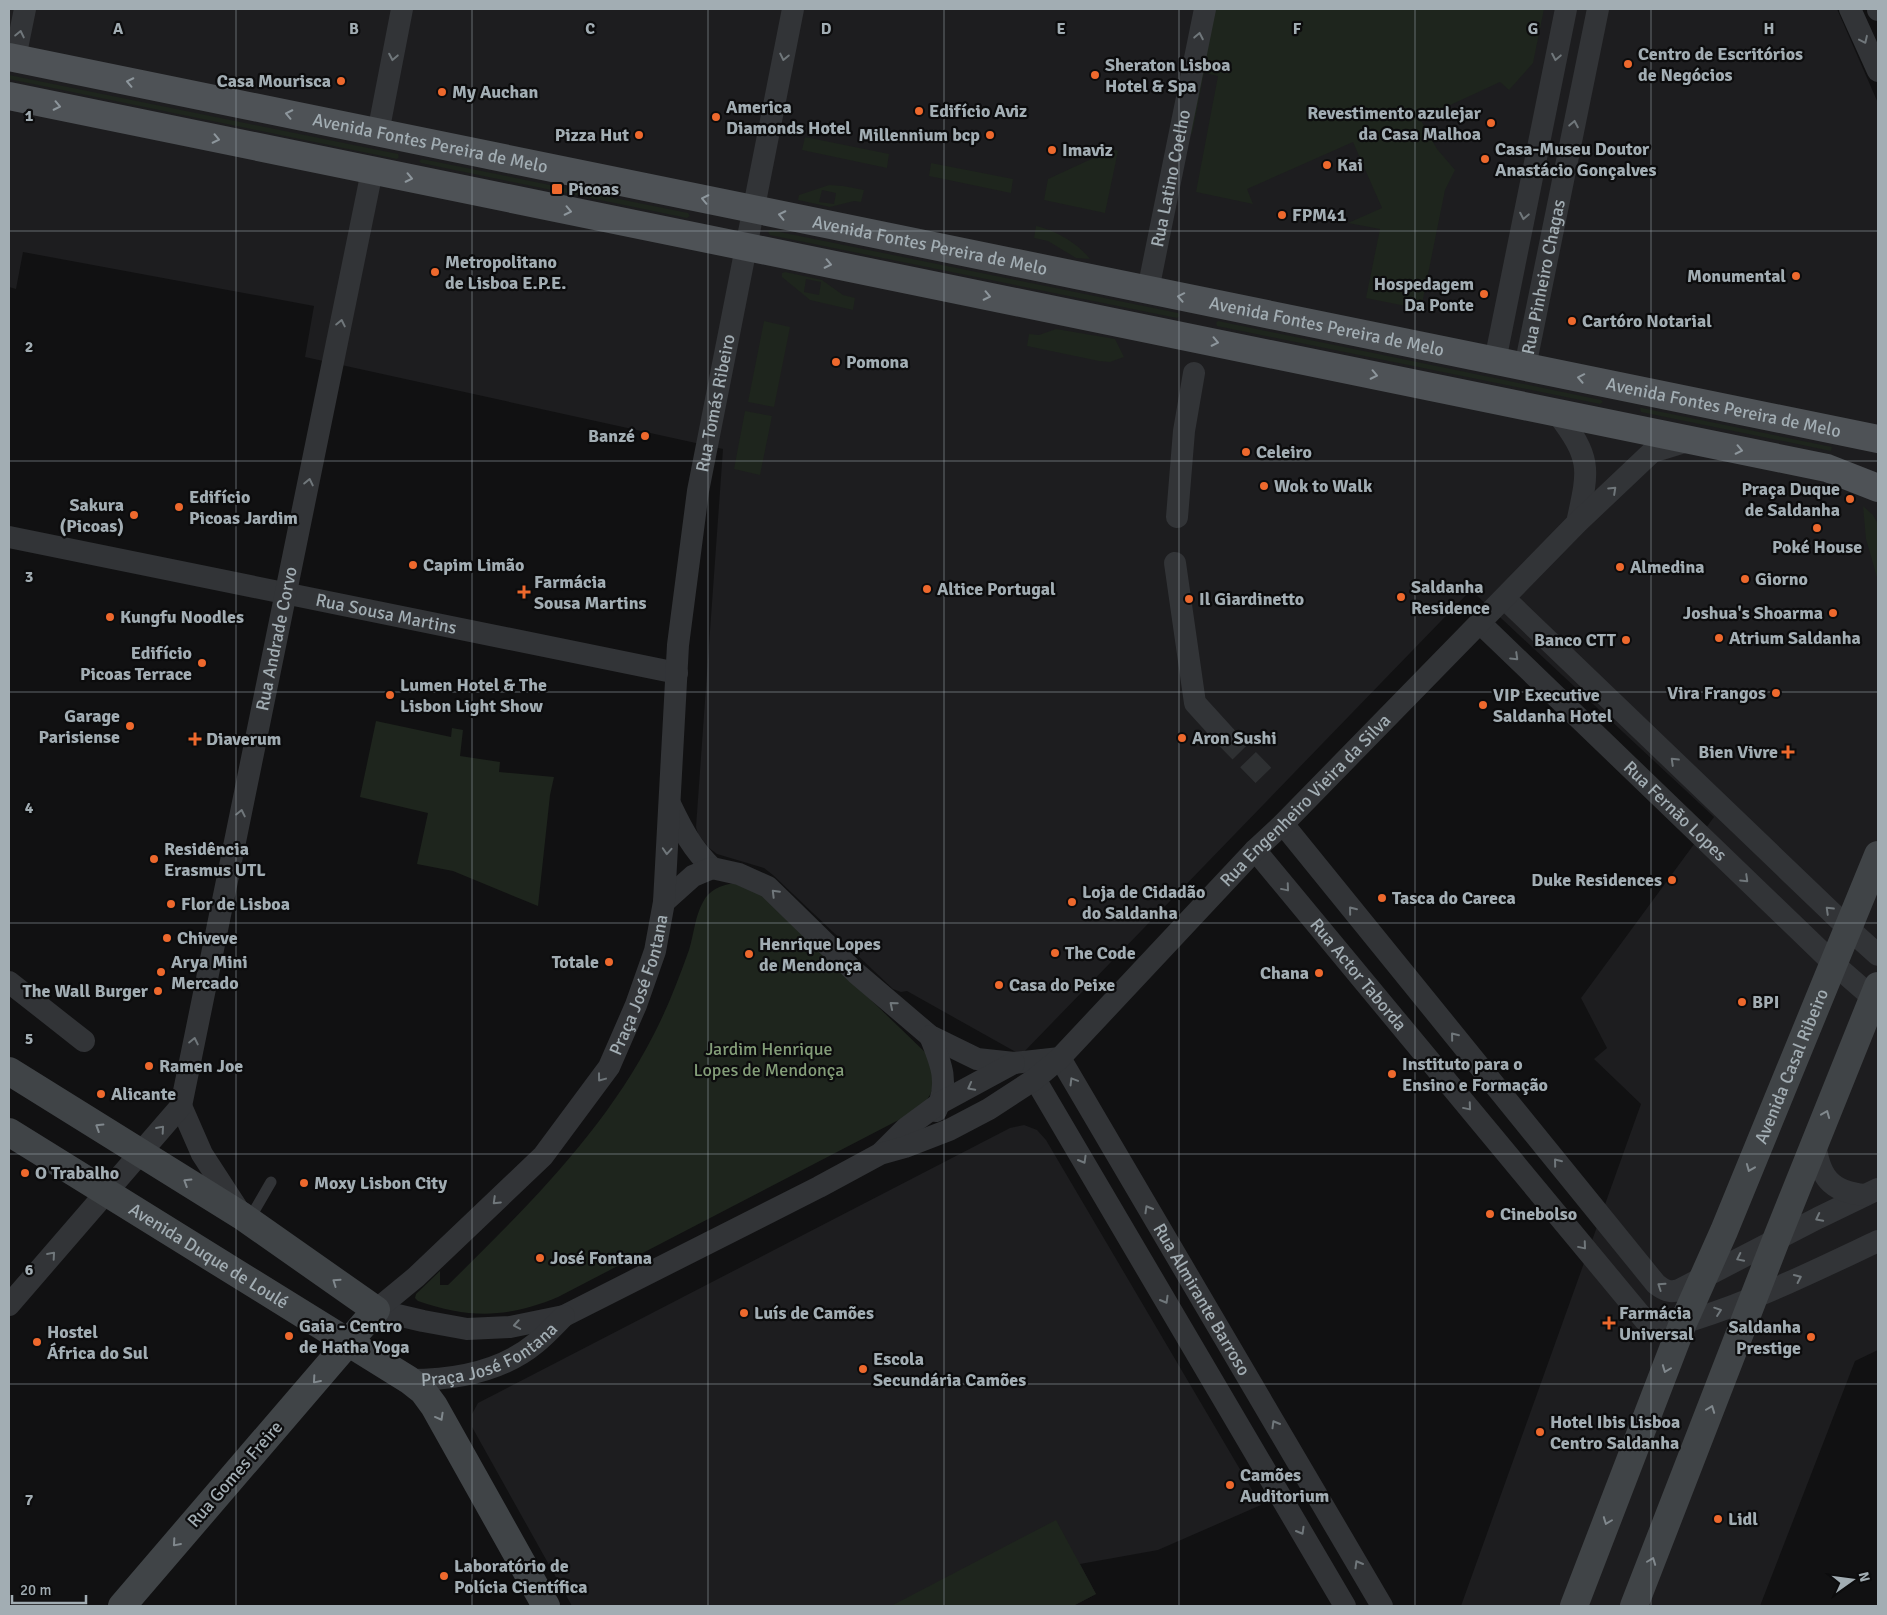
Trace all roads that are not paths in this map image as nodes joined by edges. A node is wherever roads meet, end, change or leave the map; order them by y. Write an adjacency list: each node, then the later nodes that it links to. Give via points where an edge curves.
1 (25, 9): 8 (street, one-way to 1)
2 (402, 9): 11 (street, one-way to 11)
3 (793, 9): 13 (street, Rua Tomás Ribeiro, one-way to 13)
4 (1204, 9): 15 (street, Rua Latino Coelho, one-way to 4)
5 (1566, 9): 16 (street, Rua Pinheiro Chagas, one-way to 16)
6 (1598, 9): 17 (street, Rua Pinheiro Chagas, one-way to 6)
7 (1850, 9): 9 (street, one-way to 9)
8 (12, 58): 11 (main road, Avenida Fontes Pereira de Melo, one-way to 8)
9 (1878, 71)
10 (9, 98): 12 (main road, one-way to 12)
11 (378, 132): 13 (main road, Avenida Fontes Pereira de Melo, one-way to 11)
12 (372, 171): 14 (main road, one-way to 14); 27 (street, Rua Andrade Corvo, one-way to 12)
13 (753, 209): 14 (street, Rua Tomás Ribeiro); 15 (main road, Avenida Fontes Pereira de Melo, one-way to 13)
14 (746, 247): 19 (main road, one-way to 19); 30 (street, Rua Tomás Ribeiro, via 698,491)
15 (1148, 290): 16 (main road, Avenida Fontes Pereira de Melo, one-way to 15)
16 (1495, 361): 17 (main road, Avenida Fontes Pereira de Melo)
17 (1525, 367): 20 (main road, Avenida Fontes Pereira de Melo, one-way to 17)
18 (1194, 373): 23 (street, via 1184,431)
19 (1557, 412): 21 (main road); 24 (street, via 1574,436 1584,458 1586,484)
20 (1878, 439)
21 (1691, 440): 22 (main road, one-way to 22, via 1827,468); 24 (street, Rua Engenheiro Vieira da Silva, one-way to 21, via 1652,452)
22 (1878, 488)
23 (1177, 517)
24 (1577, 524): 28 (street, Rua Engenheiro Vieira da Silva)
25 (9, 537): 27 (street, Rua Sousa Martins)
26 (1175, 563): 31 (street, via 1195,703)
27 (286, 594): 30 (street, Rua Sousa Martins); 54 (street, Rua Andrade Corvo, one-way to 27)
28 (1504, 598): 29 (street, Rua Engenheiro Vieira da Silva); 32 (street, Rua Fernão Lopes, one-way to 28)
29 (1480, 623): 35 (street, Rua Fernão Lopes, one-way to 35); 36 (street, Rua Engenheiro Vieira da Silva)
30 (677, 673): 33 (street, Rua Tomás Ribeiro)
31 (1225, 736)
32 (1700, 786): 34 (street, Rua Fernão Lopes); 35 (street)
33 (670, 803): 40 (street, via 685,836); 41 (street, Rua Tomás Ribeiro, one-way to 41)
34 (1724, 810): 37 (street); 42 (street, Rua Fernão Lopes, one-way to 34)
35 (1675, 812): 37 (street, Rua Fernão Lopes)
36 (1283, 824): 38 (street, Rua Engenheiro Vieira da Silva); 66 (street, Rua Actor Taborda, one-way to 36, via 1673,1292 1656,1284)
37 (1700, 835): 44 (street, Rua Fernão Lopes, one-way to 44)
38 (1255, 850): 49 (street, Rua Engenheiro Vieira da Silva); 71 (street, Rua Actor Taborda, one-way to 71, via 1650,1327 1653,1330)
39 (1878, 855): 42 (street, Avenida Casal Ribeiro)
40 (712, 868): 41 (street, Praça José Fontana, via 692,876); 47 (street, Praça José Fontana, one-way to 40, via 856,973 768,887 739,874)
41 (664, 902): 69 (street, Praça José Fontana, one-way to 69, via 655,951 609,1067 544,1156 416,1277)
42 (1848, 929): 43 (street, Rua Fernão Lopes); 44 (street, Avenida Casal Ribeiro)
43 (1878, 955)
44 (1834, 964): 46 (street, Rua Fernão Lopes); 66 (street, Avenida Casal Ribeiro, one-way to 66)
45 (9, 982): 48 (street)
46 (1876, 992): 56 (street, one-way to 46)
47 (930, 1036): 50 (street, Praça José Fontana, via 977,1058); 53 (street, Praça José Fontana, via 944,1077)
48 (84, 1041)
49 (1060, 1058): 50 (street, Praça José Fontana); 52 (street, Rua Engenheiro Vieira da Silva); 74 (street, Rua Almirante Barroso, one-way to 49)
50 (1014, 1063): 53 (street, Praça José Fontana, one-way to 53)
51 (9, 1071): 58 (street, one-way to 51)
52 (1035, 1079): 57 (street, Praça José Fontana, via 950,1130); 75 (street, Rua Almirante Barroso, one-way to 75)
53 (940, 1103): 57 (street, Praça José Fontana, via 934,1116); 59 (street, Praça José Fontana, via 906,1128)
54 (181, 1106): 58 (street, one-way to 54); 63 (street, via 202,1154)
55 (9, 1132): 61 (street, Avenida Duque de Loulé)
56 (1815, 1142): 62 (street, via 1817,1159 1836,1188 1849,1194); 64 (street)
57 (905, 1147): 59 (street, Praça José Fontana)
58 (140, 1153): 61 (street); 63 (street, one-way to 58)
59 (880, 1154): 70 (street, Praça José Fontana)
60 (271, 1182): 63 (lane)
61 (106, 1192): 68 (street, one-way to 61); 72 (street, Avenida Duque de Loulé)
62 (1872, 1192): 64 (street, one-way to 64)
63 (245, 1218): 69 (street, one-way to 63)
64 (1776, 1240): 66 (street, one-way to 66); 67 (street)
65 (1878, 1241): 67 (street, one-way to 65)
66 (1704, 1276): 71 (street, Avenida Casal Ribeiro)
67 (1754, 1299): 71 (street, one-way to 67); 81 (street, one-way to 67)
68 (9, 1306)
69 (376, 1310): 70 (street, Praça José Fontana, one-way to 69, via 510,1327 467,1329); 72 (street, Praça José Fontana)
70 (564, 1316): 73 (street, Praça José Fontana, via 536,1344 509,1360 462,1376)
71 (1683, 1324): 80 (street, Avenida Casal Ribeiro, one-way to 80)
72 (348, 1342): 73 (street, Avenida Duque de Loulé); 76 (street, Rua Gomes Freire, one-way to 76)
73 (408, 1380): 77 (street, Avenida Duque de Loulé, one-way to 77, via 434,1406)
74 (1343, 1540): 75 (street); 79 (street, Rua Almirante Barroso, one-way to 74)
75 (1316, 1556): 78 (street, Rua Almirante Barroso)
76 (122, 1606)
77 (546, 1606)
78 (1345, 1606)
79 (1382, 1606)
80 (1574, 1606)
81 (1634, 1606)

